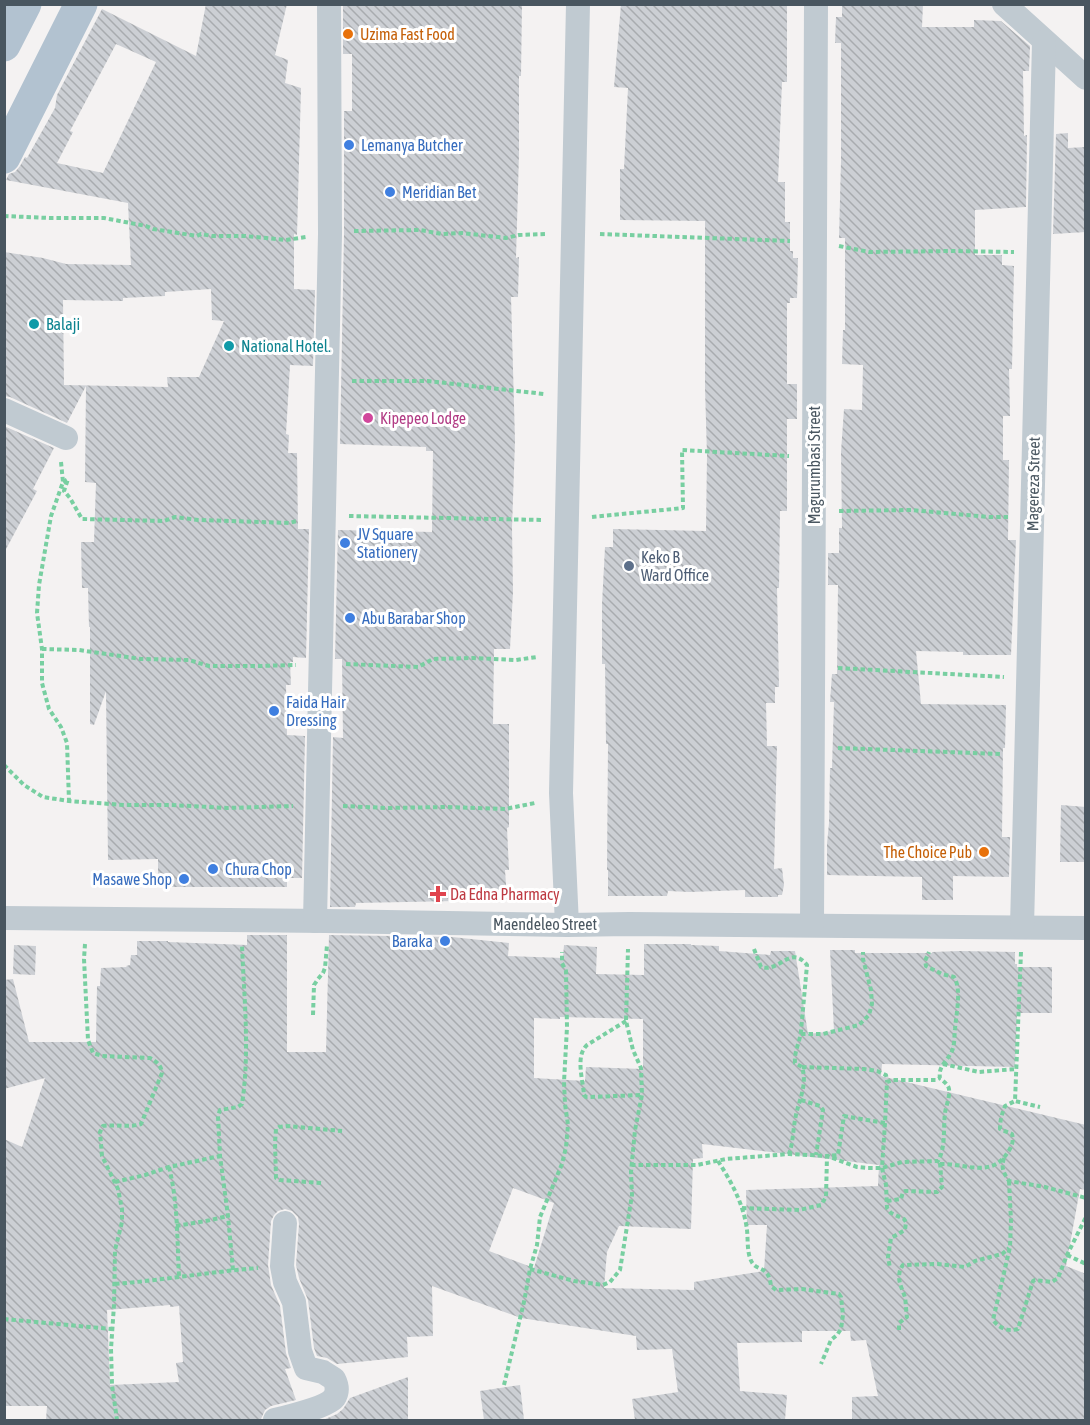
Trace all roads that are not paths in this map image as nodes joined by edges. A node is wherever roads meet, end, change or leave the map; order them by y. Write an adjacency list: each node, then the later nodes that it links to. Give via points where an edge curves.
1 (25, 4): 8 (main road)
2 (81, 4): 10 (main road)
3 (329, 4): 14 (street, via 330,234 318,804)
4 (578, 4): 15 (street, via 561,793)
5 (816, 4): 16 (street, Magurumbasi Street)
6 (1004, 4): 7 (street)
7 (1044, 42): 9 (street); 17 (street, Magereza Street)
8 (4, 45)
9 (1086, 78)
10 (4, 157)
11 (4, 410): 12 (street)
12 (66, 438)
13 (4, 918): 14 (street, Maendeleo Street)
14 (320, 921): 15 (street, Maendeleo Street)
15 (567, 925): 16 (street, Maendeleo Street)
16 (812, 925): 17 (street, Maendeleo Street)
17 (1022, 927): 18 (street, Maendeleo Street)
18 (1086, 928)
19 (285, 1222): 20 (street, via 282,1266 294,1302 300,1351 306,1368 334,1379 336,1390 334,1398 326,1404)
20 (275, 1420)

